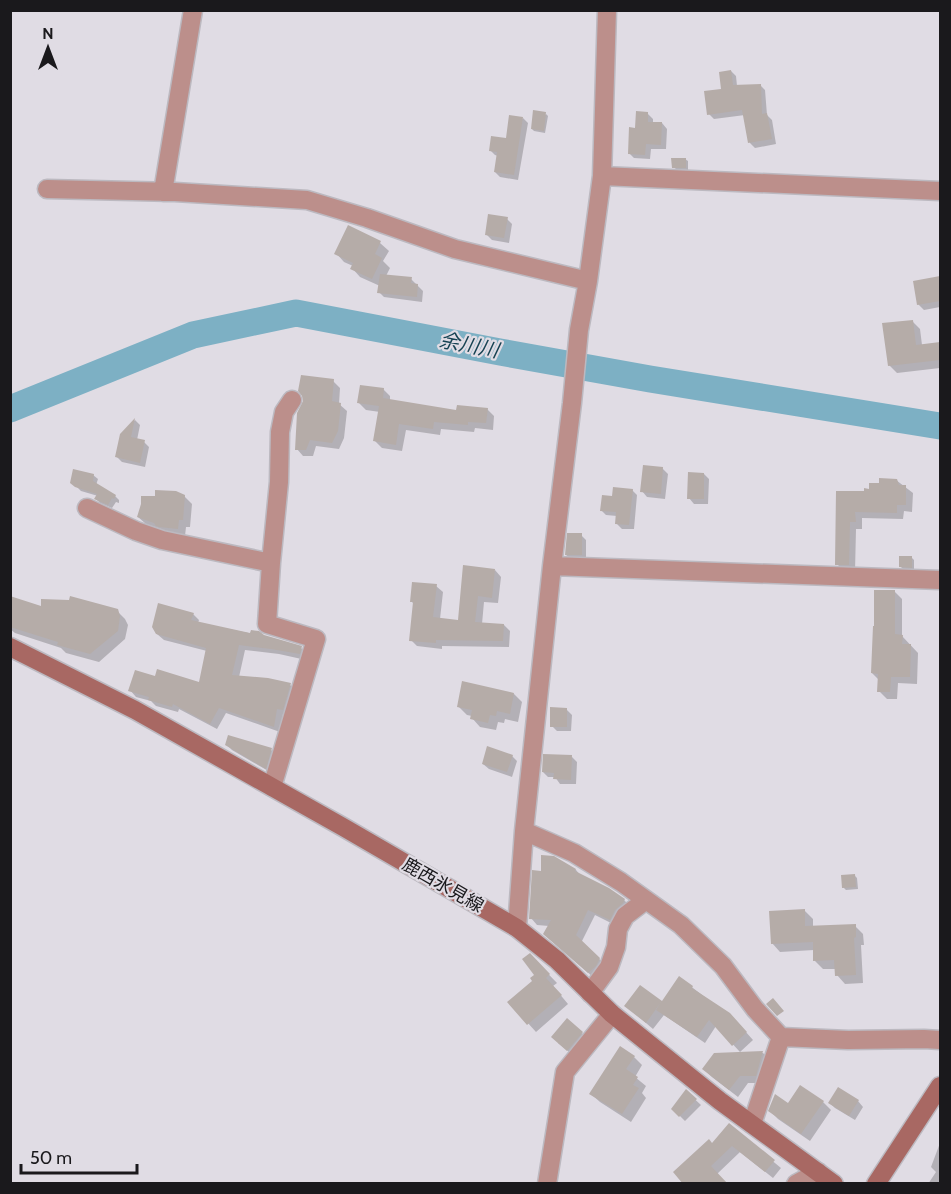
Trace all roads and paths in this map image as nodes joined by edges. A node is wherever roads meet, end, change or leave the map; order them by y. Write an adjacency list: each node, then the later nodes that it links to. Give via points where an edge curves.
1 (193, 10): 6 (street)
2 (607, 10): 3 (street)
3 (602, 176): 5 (street); 7 (street)
4 (47, 189): 6 (street)
5 (940, 191)
6 (163, 192): 7 (street, via 307,200 455,249)
7 (588, 281): 11 (street)
8 (292, 400): 10 (street, via 284,412 280,432)
9 (87, 508): 10 (street, via 162,540)
10 (271, 563): 14 (street, via 267,624 316,639)
11 (552, 566): 12 (street); 15 (street)
12 (940, 580)
13 (10, 647): 14 (main road, 鹿西氷見線, via 135,710)
14 (272, 787): 17 (main road, 鹿西氷見線)
15 (524, 831): 16 (street, via 574,853); 17 (street)
16 (646, 900): 18 (street, via 625,916 609,967); 20 (street, via 681,925 723,966)
17 (517, 928): 18 (main road, 鹿西氷見線)
18 (590, 993): 19 (main road, 鹿西氷見線)
19 (612, 1014): 23 (main road, 鹿西氷見線); 25 (street, via 565,1072)
20 (781, 1037): 21 (street); 23 (street)
21 (940, 1040)
22 (940, 1086): 28 (main road)
23 (752, 1124): 24 (main road, 鹿西氷見線)
24 (818, 1172): 26 (street); 27 (main road, 鹿西氷見線)
25 (547, 1184)
26 (796, 1184)
27 (834, 1184)
28 (876, 1184)

